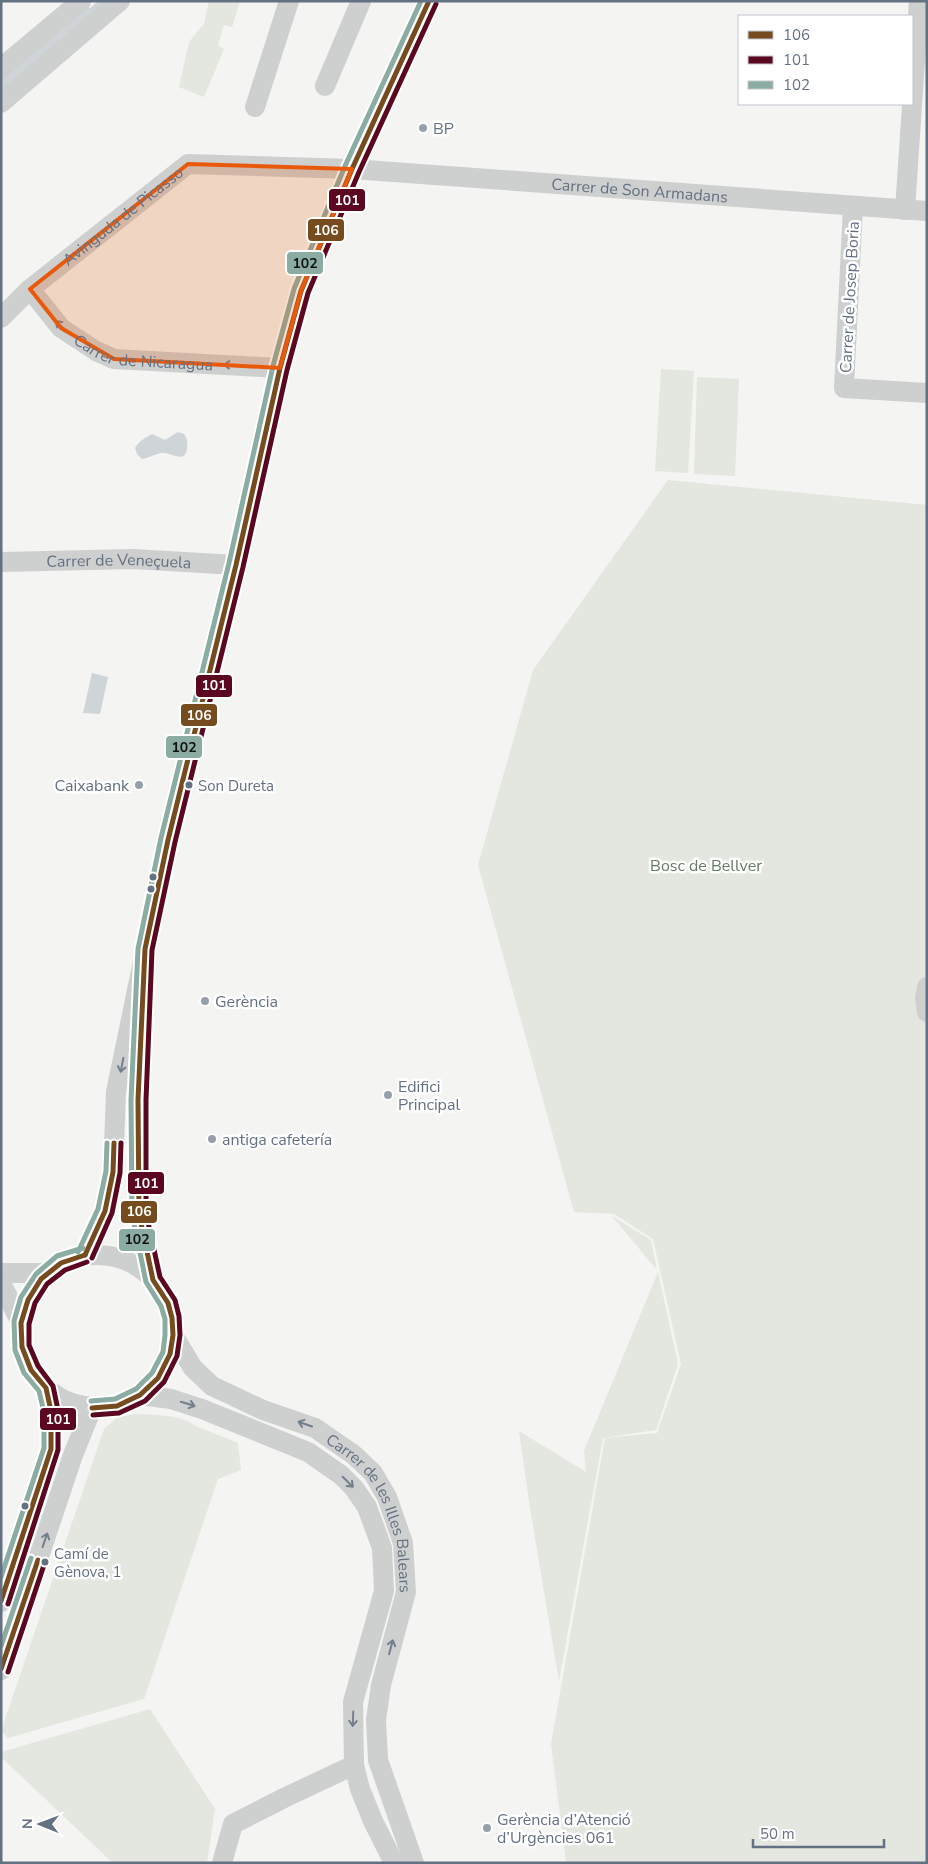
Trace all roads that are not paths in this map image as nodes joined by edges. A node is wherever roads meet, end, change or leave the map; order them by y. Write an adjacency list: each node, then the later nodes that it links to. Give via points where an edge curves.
1 (81, 1): 7 (street)
2 (120, 1): 10 (street)
3 (288, 1): 12 (street)
4 (361, 1): 8 (street)
5 (428, 1): 13 (street)
6 (919, 1): 9 (street)
7 (1, 68)
8 (325, 86)
9 (913, 91)
10 (1, 103)
11 (912, 105): 15 (street)
12 (255, 107)
13 (352, 169): 14 (street, Carrer de Son Armadans); 17 (street, Avinguda de Picasso, via 188,164); 19 (street, via 301,291)
14 (853, 206): 15 (street, Carrer de Son Armadans); 20 (street, Carrer de Josep Boria, via 844,388)
15 (905, 210): 16 (street, Carrer de Son Armadans)
16 (927, 211)
17 (30, 289): 18 (street, Avinguda de Picasso); 19 (street, Carrer de Nicaragua, one-way to 17, via 114,358 96,351 61,328)
18 (1, 318)
19 (280, 368): 22 (street)
20 (927, 393)
21 (1, 562): 22 (street, Carrer de Veneçuela, via 133,559)
22 (236, 565): 23 (street, via 168,840)
23 (145, 949): 26 (street, one-way to 26, via 116,1092 113,1172 105,1211); 29 (street, via 138,1100 139,1214)
24 (927, 987): 25 (street)
25 (927, 1012)
26 (85, 1256): 28 (street, via 61,1263); 29 (street, via 110,1256 135,1264)
27 (1, 1273): 28 (street)
28 (50, 1273): 31 (street, via 28,1300)
29 (153, 1280): 32 (street, via 168,1303)
30 (1, 1283): 31 (street)
31 (21, 1323): 33 (street, via 22,1347 31,1370)
32 (173, 1335): 34 (street, via 170,1354 158,1378); 38 (street, Carrer de les Illes Balears, one-way to 32, via 406,1592 403,1544 388,1497 373,1473 354,1455 315,1428 263,1410 212,1386 193,1368)
33 (46, 1388): 35 (street, via 67,1402); 36 (street, via 51,1411 51,1449)
34 (140, 1395): 35 (street, via 117,1406); 39 (street, Carrer de les Illes Balears, one-way to 39, via 171,1399 202,1409 308,1452 341,1475 367,1507 382,1548 384,1591 354,1702)
35 (92, 1408): 37 (street, one-way to 35, via 73,1455)
36 (1, 1602)
37 (1, 1670)
38 (381, 1685): 39 (street, via 369,1697 367,1736); 40 (street, Carrer de les Illes Balears, via 376,1720 378,1760)
39 (354, 1765): 40 (street, via 372,1782 394,1836); 41 (street, via 233,1824); 42 (street, Carrer de les Illes Balears, via 366,1805)
40 (405, 1840): 43 (street, Carrer de les Illes Balears)
41 (222, 1863)
42 (394, 1863)
43 (414, 1863)

